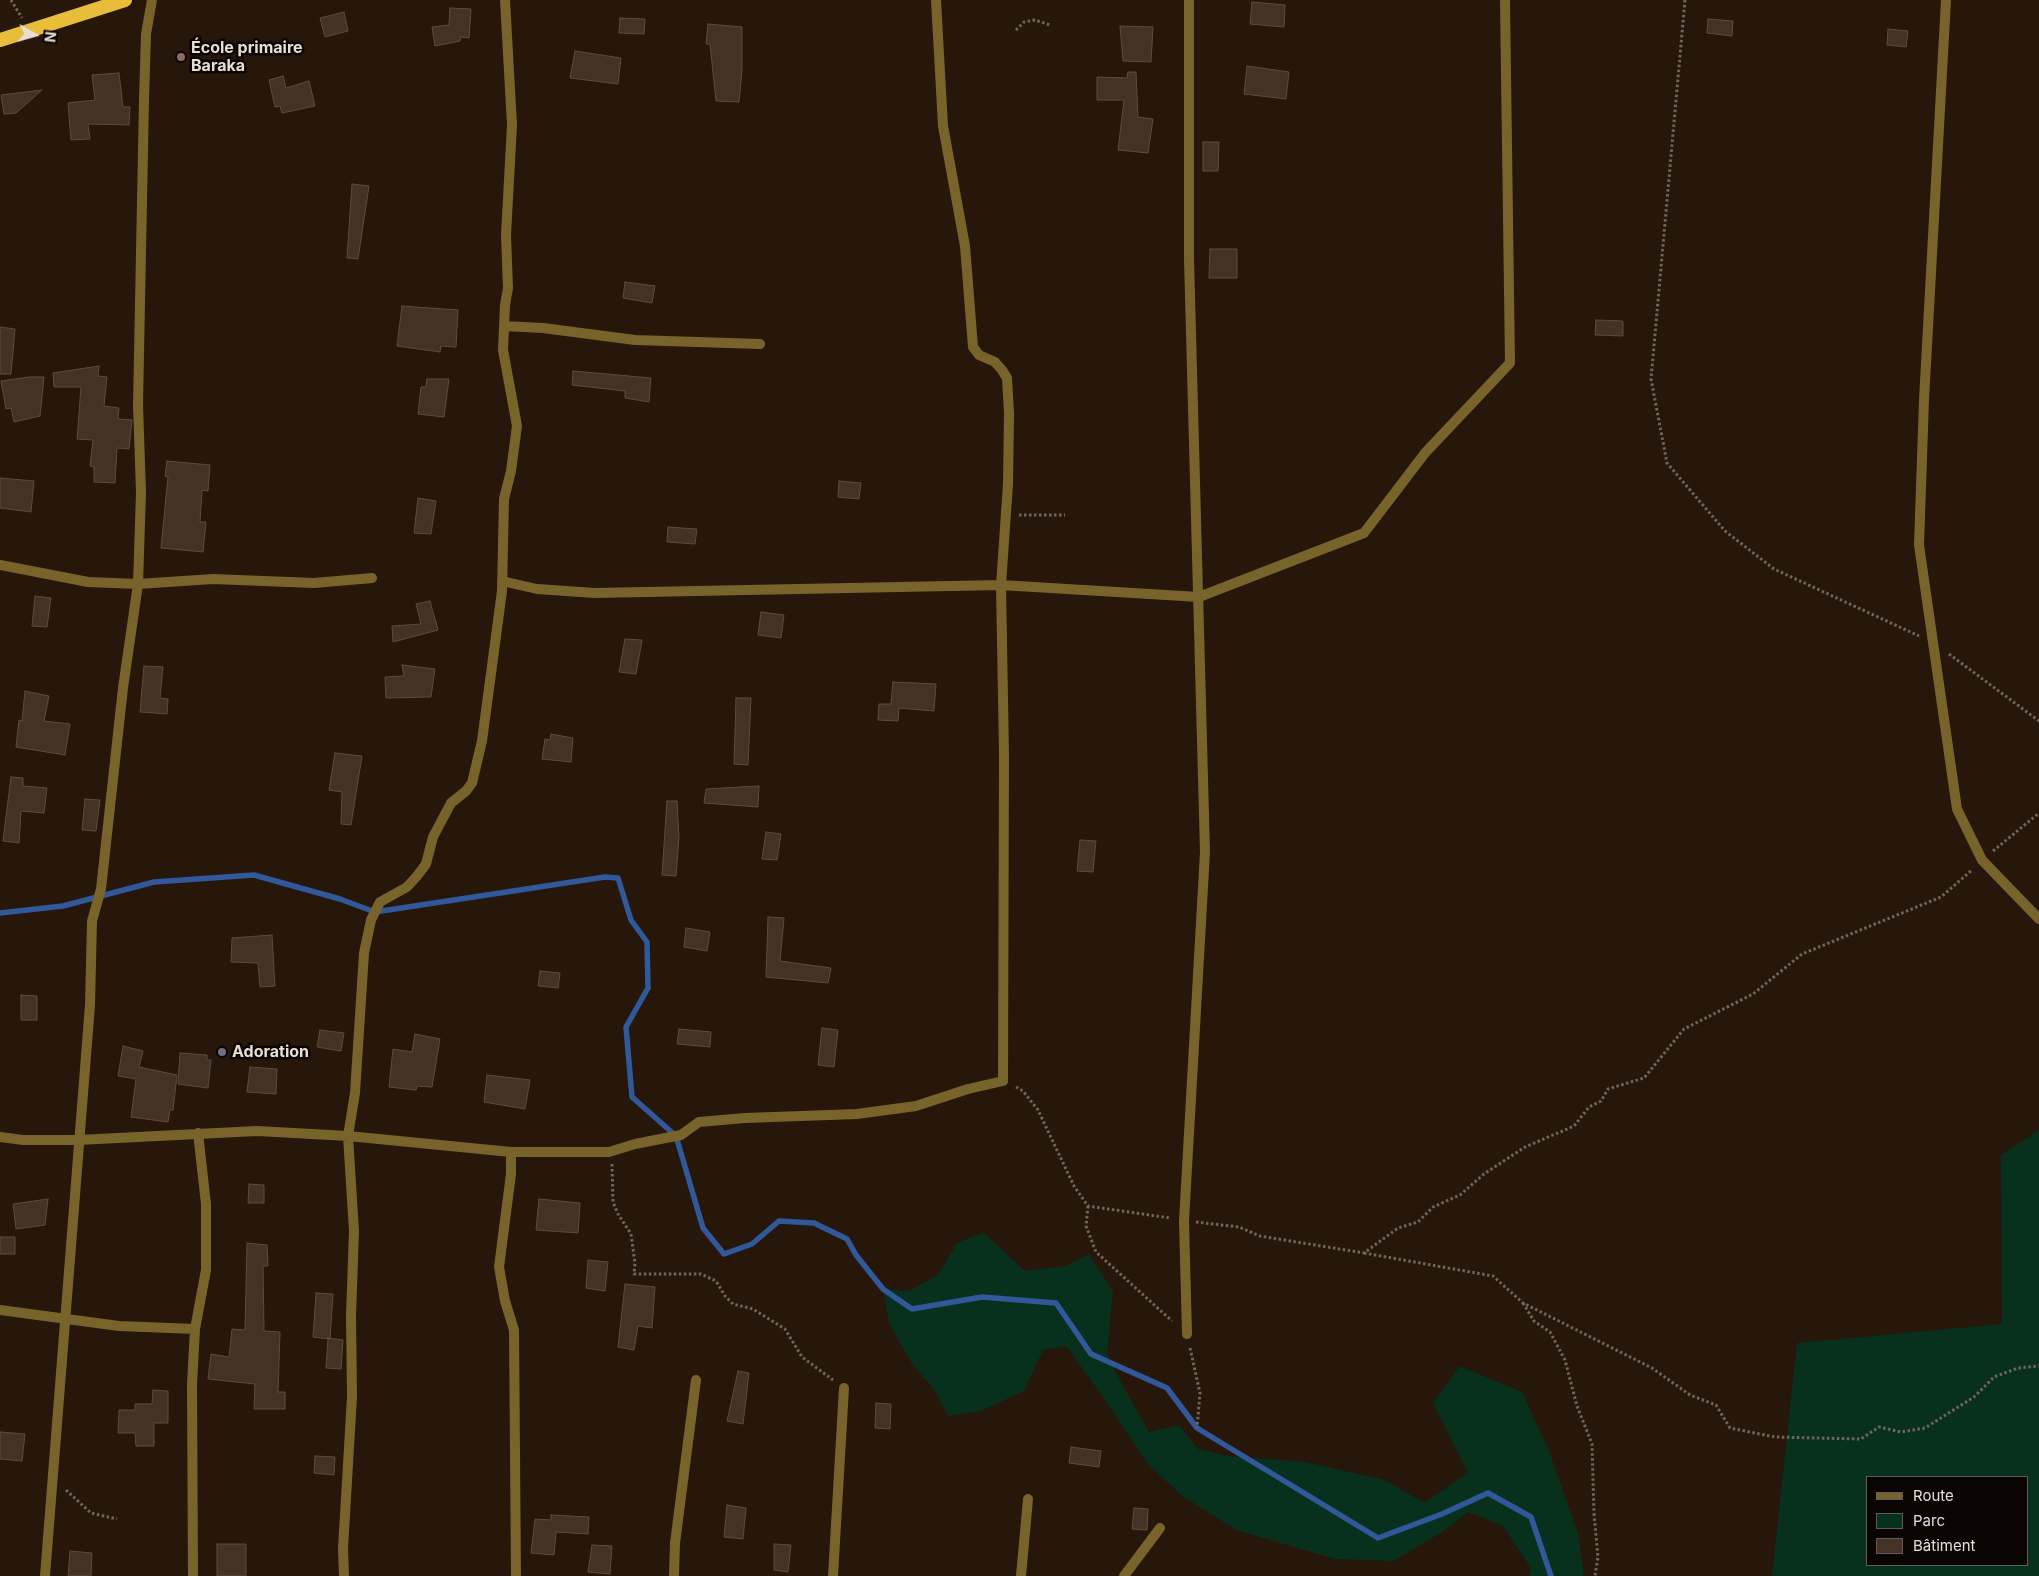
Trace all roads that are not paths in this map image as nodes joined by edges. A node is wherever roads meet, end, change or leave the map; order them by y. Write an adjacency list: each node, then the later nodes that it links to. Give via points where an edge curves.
1 (125, 0): 8 (highway)
2 (152, 0): 14 (street, via 146,34 144,100)
3 (505, 0): 9 (street, via 512,125)
4 (936, 0): 15 (street, via 943,126 965,246 973,347 979,355 995,362 1007,378 1009,413)
5 (1189, 0): 16 (street, via 1189,260)
6 (1505, 0): 16 (street, via 1510,363 1425,453 1364,533)
7 (1946, 0): 17 (street, via 1919,545 1957,809 1982,860)
8 (0, 40)
9 (504, 326): 10 (street, via 635,340); 13 (street, via 503,350 517,426 504,499)
10 (760, 344)
11 (0, 565): 14 (street, via 88,582)
12 (372, 578): 14 (street, via 314,582 213,578)
13 (502, 581): 15 (street, via 537,589 594,593); 19 (street, via 482,741 472,783 450,803 433,838 426,864 407,886 380,902 371,920 364,953 355,1093)
14 (138, 584): 21 (street, via 101,889 92,921 90,1005)
15 (1001, 585): 16 (street); 22 (street, via 1003,1081 916,1106 698,1122 681,1135 635,1144 616,1152)
16 (1199, 597): 26 (street, via 1205,852 1184,1221)
17 (2039, 919)
18 (198, 1132): 19 (street, via 257,1131); 21 (street); 25 (street, via 206,1204 206,1270)
19 (348, 1136): 22 (street); 33 (street, via 354,1231 350,1316 352,1397)
20 (0, 1137): 21 (street)
21 (78, 1140): 24 (street)
22 (512, 1152): 34 (street, via 499,1267 514,1330)
23 (0, 1310): 24 (street)
24 (63, 1319): 25 (street, via 119,1326); 31 (street)
25 (195, 1328): 32 (street, via 192,1384)
26 (1187, 1334)
27 (696, 1380): 35 (street, via 675,1543)
28 (844, 1388): 36 (street)
29 (1028, 1499): 37 (street)
30 (1160, 1528): 38 (street)
31 (44, 1576)
32 (193, 1576)
33 (344, 1576)
34 (516, 1576)
35 (674, 1576)
36 (833, 1576)
37 (1021, 1576)
38 (1124, 1576)

